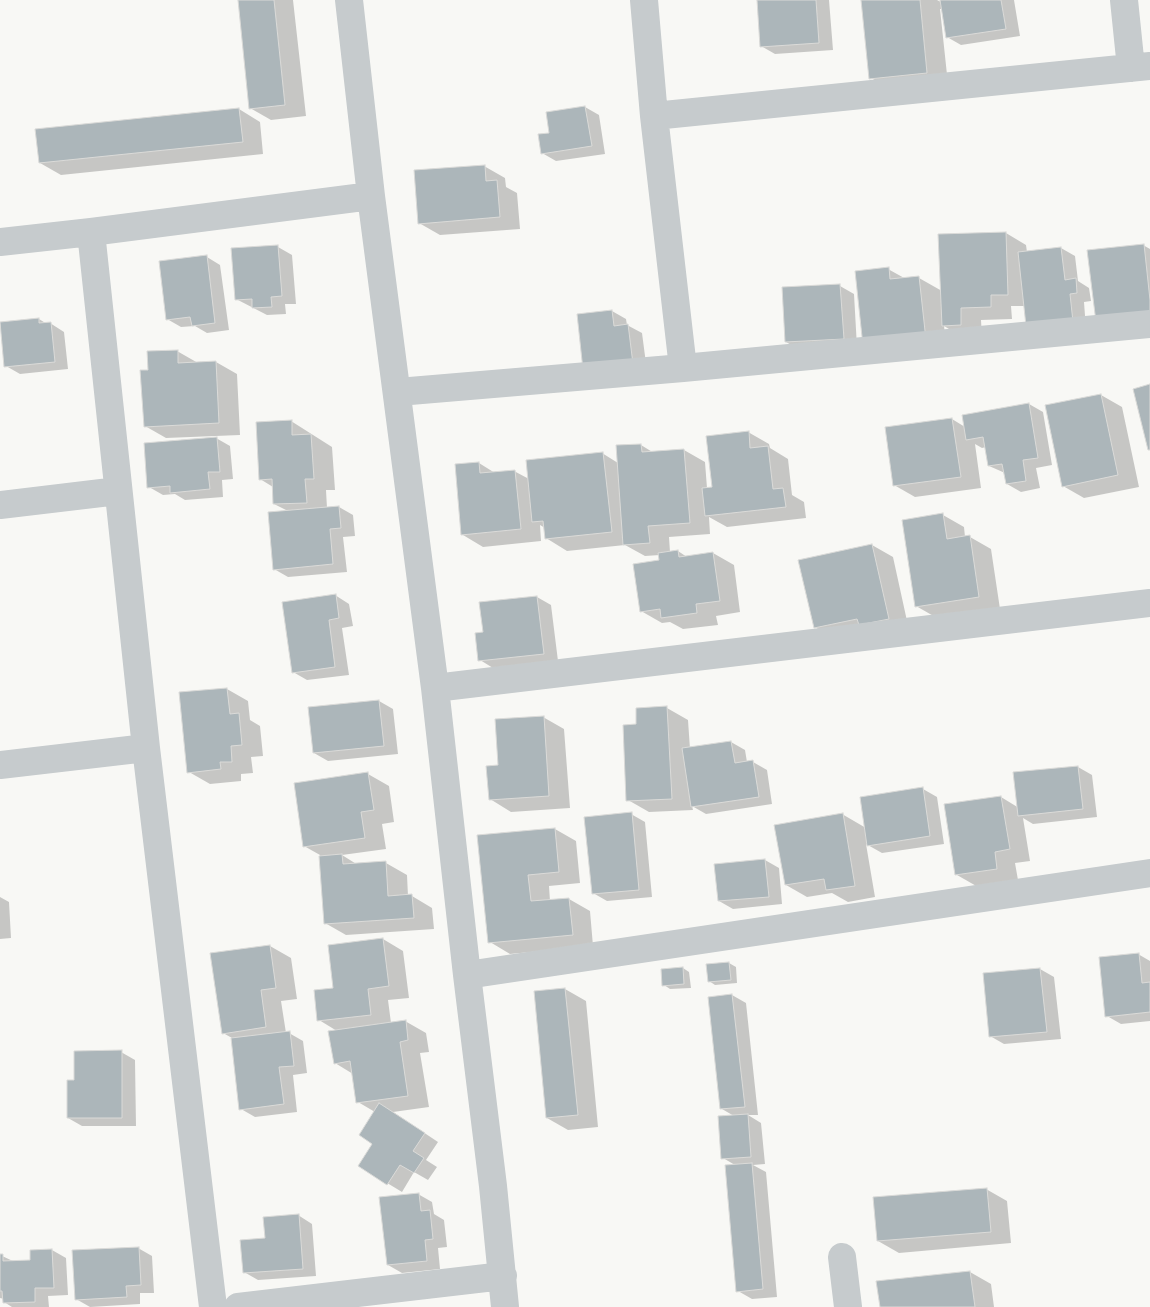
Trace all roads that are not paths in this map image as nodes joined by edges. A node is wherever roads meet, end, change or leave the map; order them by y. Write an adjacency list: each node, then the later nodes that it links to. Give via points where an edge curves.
1 (350, 0): 6 (street)
2 (644, 0): 5 (street)
3 (1124, 0): 4 (street)
4 (1140, 67): 5 (street)
5 (654, 116): 10 (street)
6 (371, 196): 7 (street); 11 (street)
7 (91, 232): 8 (street); 12 (street)
8 (0, 242)
9 (1150, 324): 10 (street)
10 (683, 368): 11 (street)
11 (398, 392): 15 (street)
12 (118, 491): 13 (street); 16 (street)
13 (0, 505)
14 (1150, 603): 15 (street)
15 (435, 688): 19 (street)
16 (146, 748): 17 (street); 22 (street)
17 (0, 765)
18 (1150, 872): 19 (street)
19 (467, 975): 21 (street)
20 (842, 1257): 25 (street)
21 (503, 1276): 23 (street); 24 (street)
22 (213, 1307)
23 (238, 1307)
24 (505, 1307)
25 (848, 1307)

